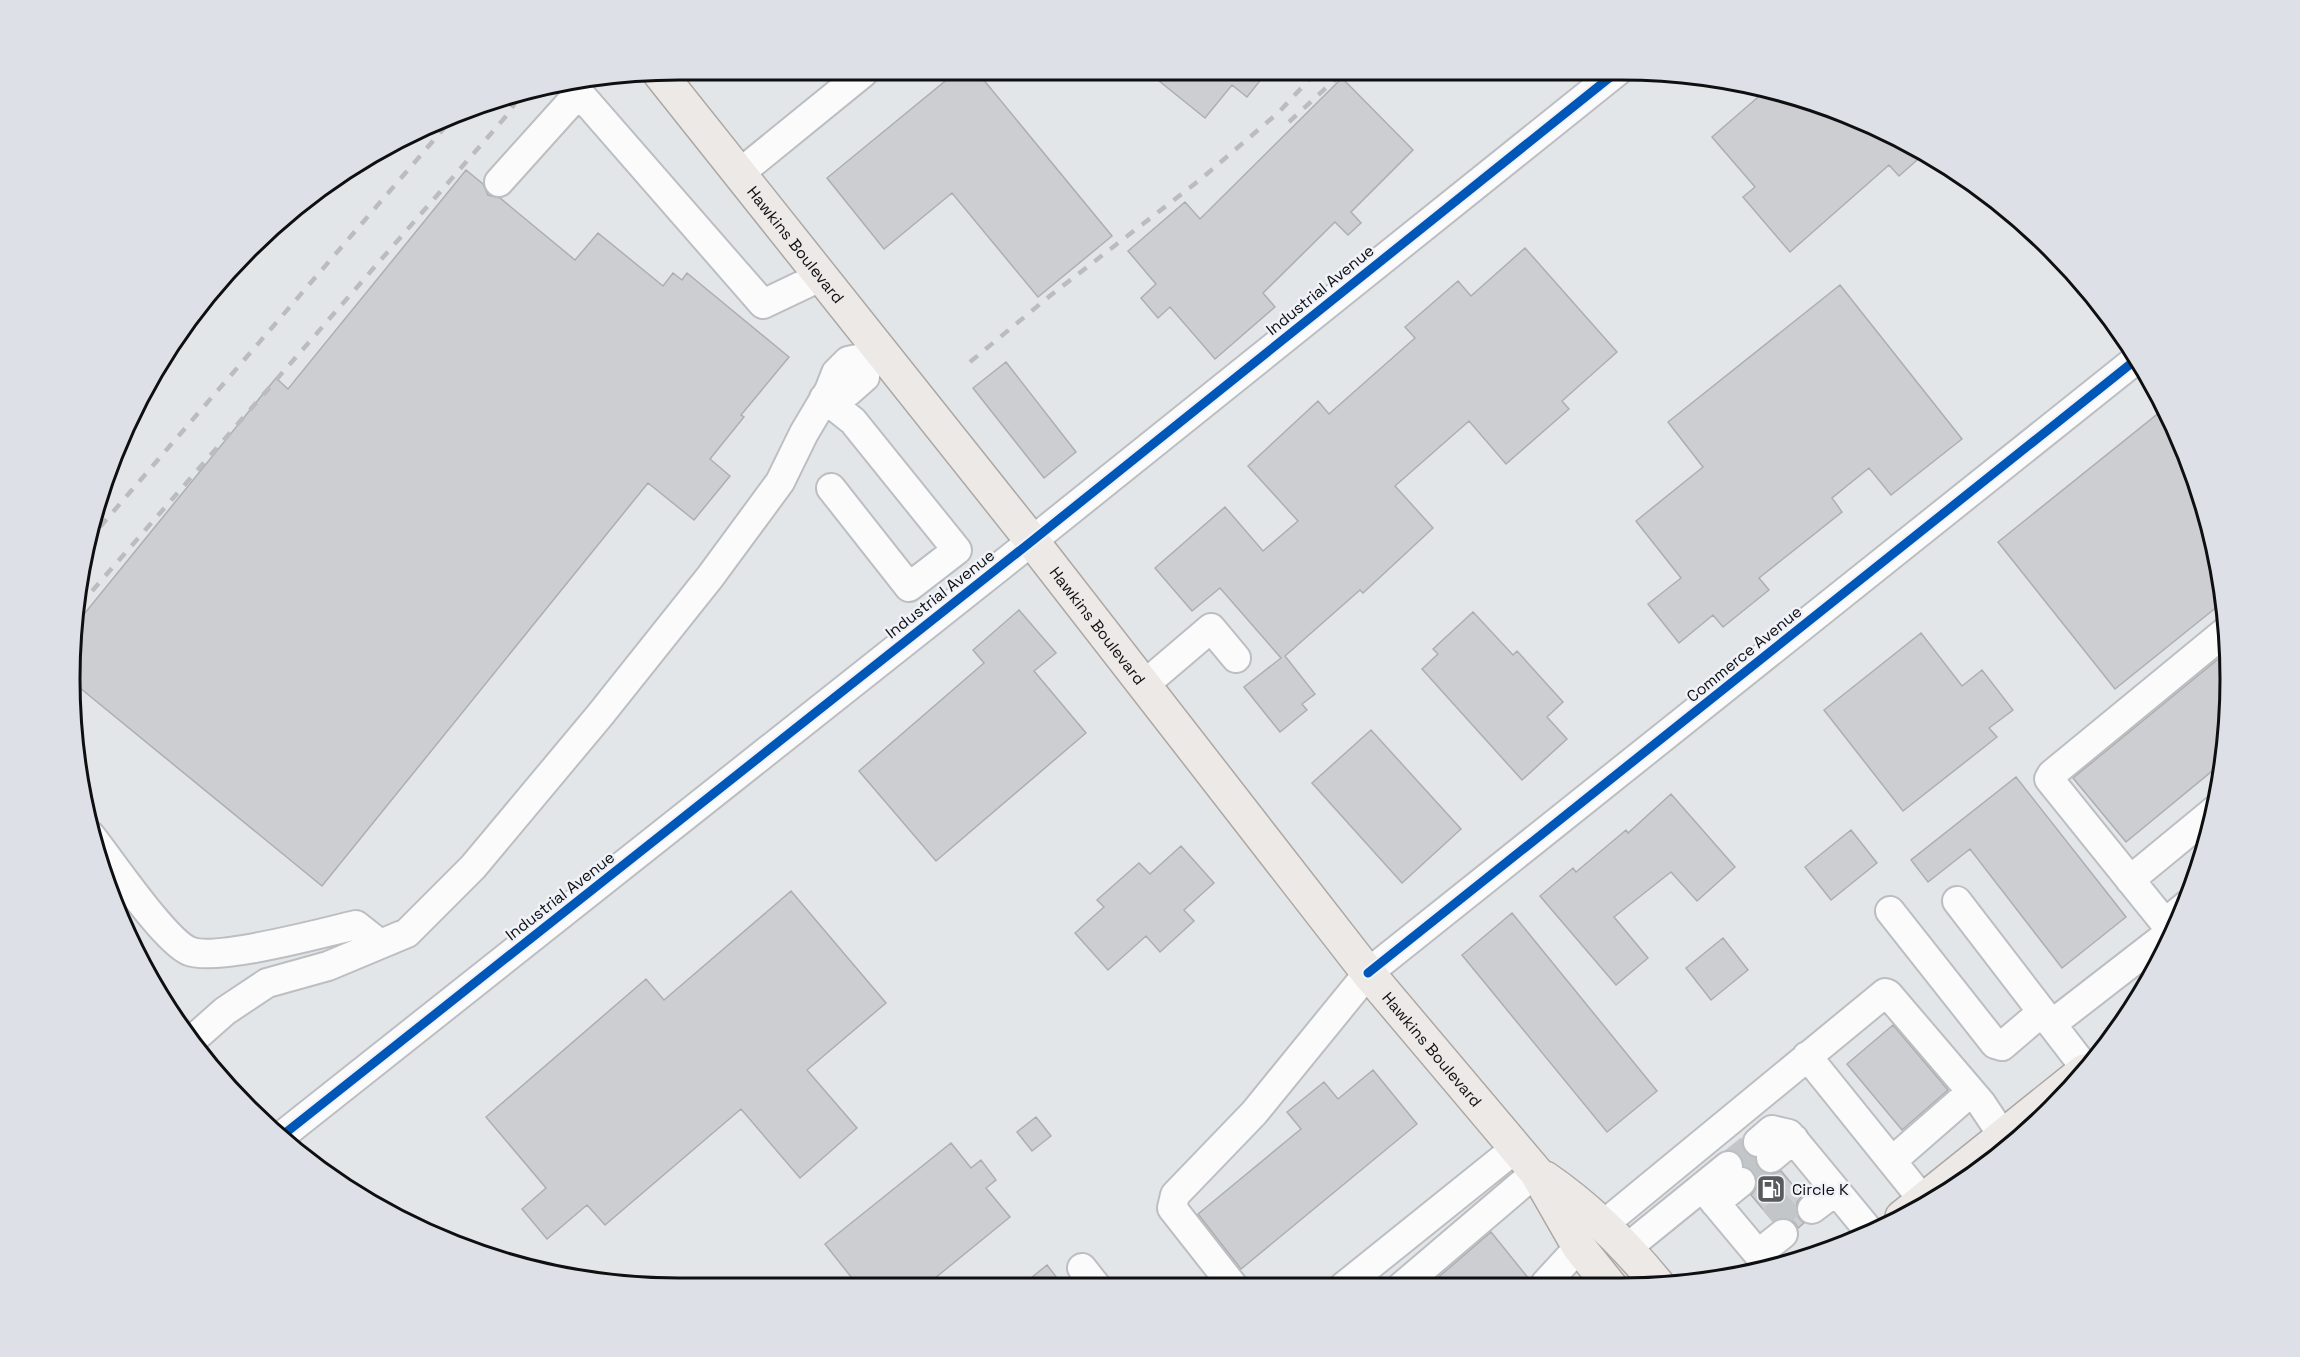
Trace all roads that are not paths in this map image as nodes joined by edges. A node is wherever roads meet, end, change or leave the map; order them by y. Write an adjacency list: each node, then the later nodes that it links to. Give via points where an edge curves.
1 (665, 80): 6 (main road, Hawkins Boulevard)
2 (854, 80): 6 (street)
3 (1607, 80): 13 (street, Industrial Avenue)
4 (585, 87): 8 (street, via 764,304)
5 (580, 88): 7 (street)
6 (740, 174): 8 (main road, Hawkins Boulevard)
7 (499, 182)
8 (822, 276): 9 (main road, Hawkins Boulevard)
9 (872, 352): 11 (street, via 848,361 836,373); 13 (main road, Hawkins Boulevard)
10 (2131, 364): 25 (street, Commerce Avenue)
11 (827, 395): 12 (street, via 853,421 957,550 909,587); 24 (street, via 780,483 600,715 473,867 407,933)
12 (831, 488)
13 (1032, 541): 16 (main road, Hawkins Boulevard); 32 (street, Industrial Avenue)
14 (2219, 637): 19 (street, via 2049,779)
15 (1236, 658): 16 (street, via 1211,628)
16 (1144, 685): 25 (main road, Hawkins Boulevard)
17 (2203, 820): 19 (street)
18 (106, 856): 24 (street, via 170,937 190,951 219,954 356,925)
19 (2130, 880): 22 (street)
20 (1957, 901): 26 (street)
21 (1890, 911): 26 (street, via 1995,1044 2002,1046)
22 (2170, 919)
23 (2165, 930): 26 (street)
24 (380, 944): 27 (street, via 328,966 267,983)
25 (1368, 973): 35 (main road, Hawkins Boulevard); 50 (street, Commerce Avenue, via 1254,1113 1175,1195 1172,1208)
26 (2047, 1018): 29 (street)
27 (198, 1035)
28 (1807, 1056): 30 (street, via 1881,995 1888,994); 36 (street); 43 (street)
29 (2080, 1063)
30 (1971, 1092): 33 (street); 36 (street)
31 (2043, 1103): 33 (main road)
32 (287, 1132)
33 (2003, 1136): 38 (main road)
34 (1764, 1150): 39 (street, via 1772,1130 1789,1134)
35 (1526, 1160): 43 (main road, Hawkins Boulevard); 46 (main road, Hawkins Boulevard); 51 (street); 52 (street)
36 (1892, 1161): 42 (street)
37 (1734, 1174): 40 (street)
38 (1948, 1181)
39 (1830, 1184): 41 (street); 44 (street)
40 (1709, 1195): 47 (street); 48 (street)
41 (1807, 1202)
42 (1910, 1203)
43 (1603, 1225): 47 (main road, Hawkins Boulevard)
44 (1865, 1226)
45 (1777, 1227): 48 (street)
46 (1579, 1247): 53 (street); 54 (main road, Hawkins Boulevard)
47 (1627, 1248): 49 (main road, Hawkins Boulevard)
48 (1758, 1253)
49 (1651, 1277)
50 (1227, 1278)
51 (1356, 1278)
52 (1410, 1278)
53 (1551, 1278)
54 (1604, 1278)

